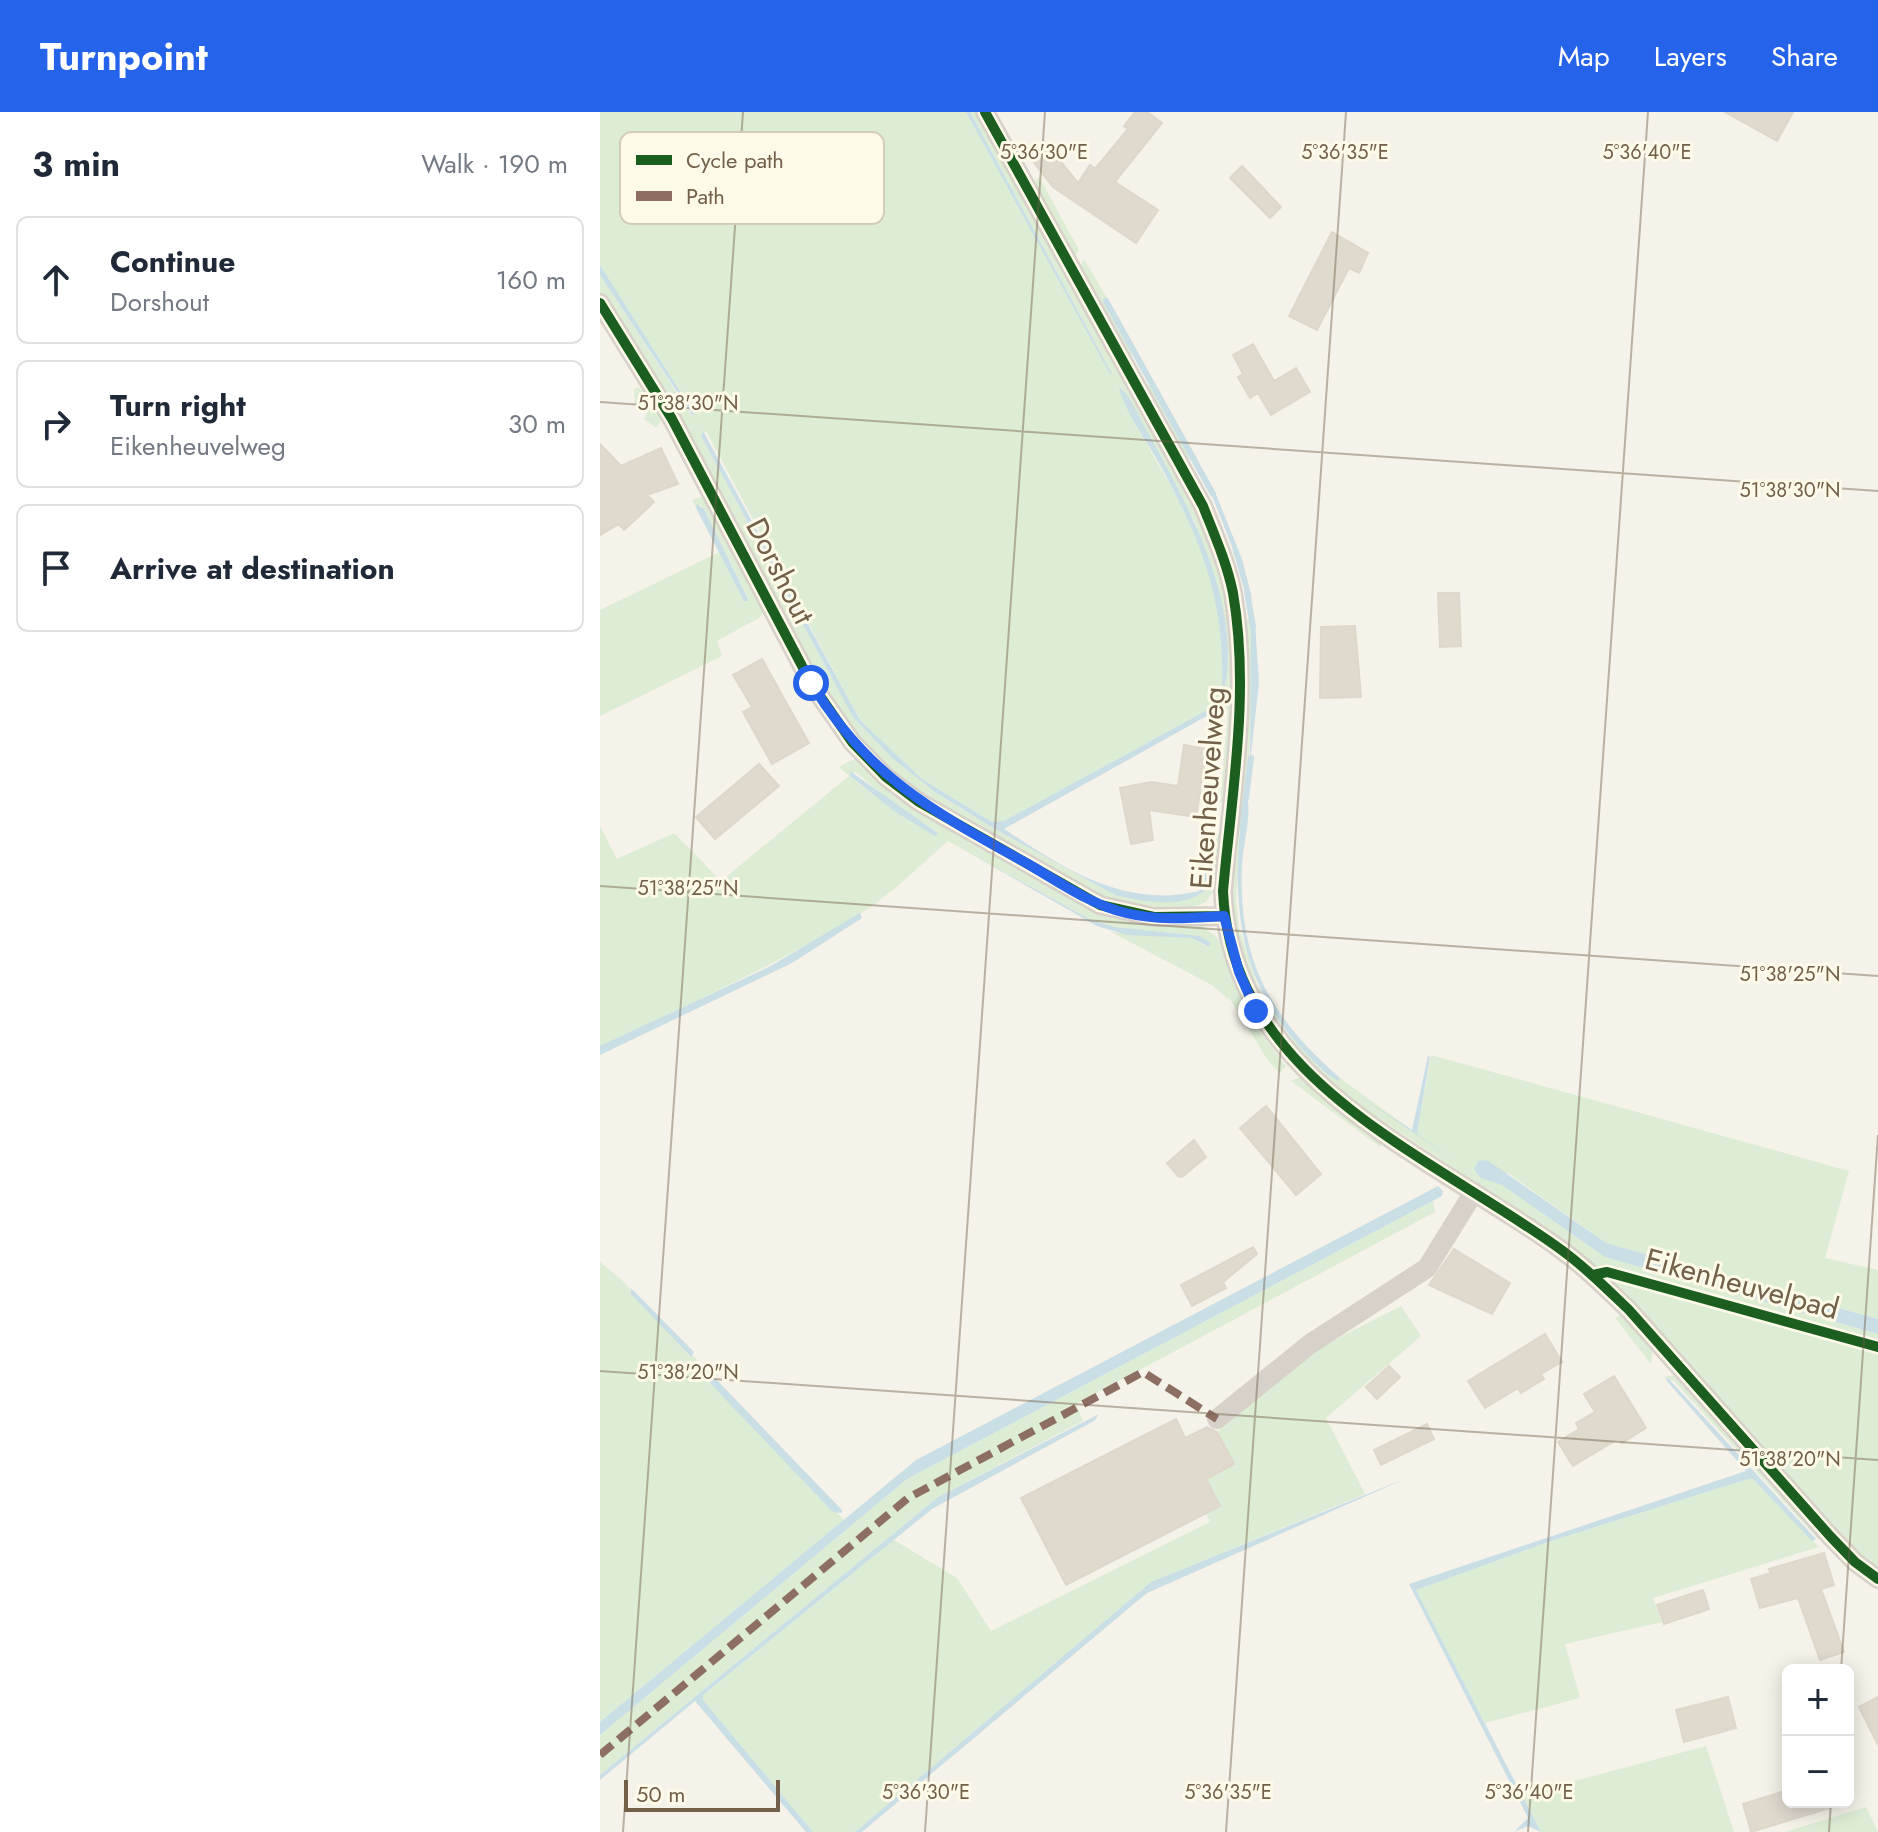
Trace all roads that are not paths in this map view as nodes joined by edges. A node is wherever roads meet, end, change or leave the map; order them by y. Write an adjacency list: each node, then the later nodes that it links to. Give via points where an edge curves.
1 (985, 112): 3 (street, Eikenheuvelweg, via 1203,506 1228,576 1241,691)
2 (600, 303): 3 (street, Dorshout, via 672,419 811,683 845,733 886,777 919,802 1100,905 1139,916)
3 (1224, 916): 4 (street, Eikenheuvelweg, via 1246,992 1284,1049 1315,1082)
4 (1474, 1192): 5 (street, via 1427,1268 1310,1344); 6 (street, Eikenheuvelweg, via 1556,1246 1629,1310 1830,1536)
5 (1217, 1419)
6 (1878, 1579)

